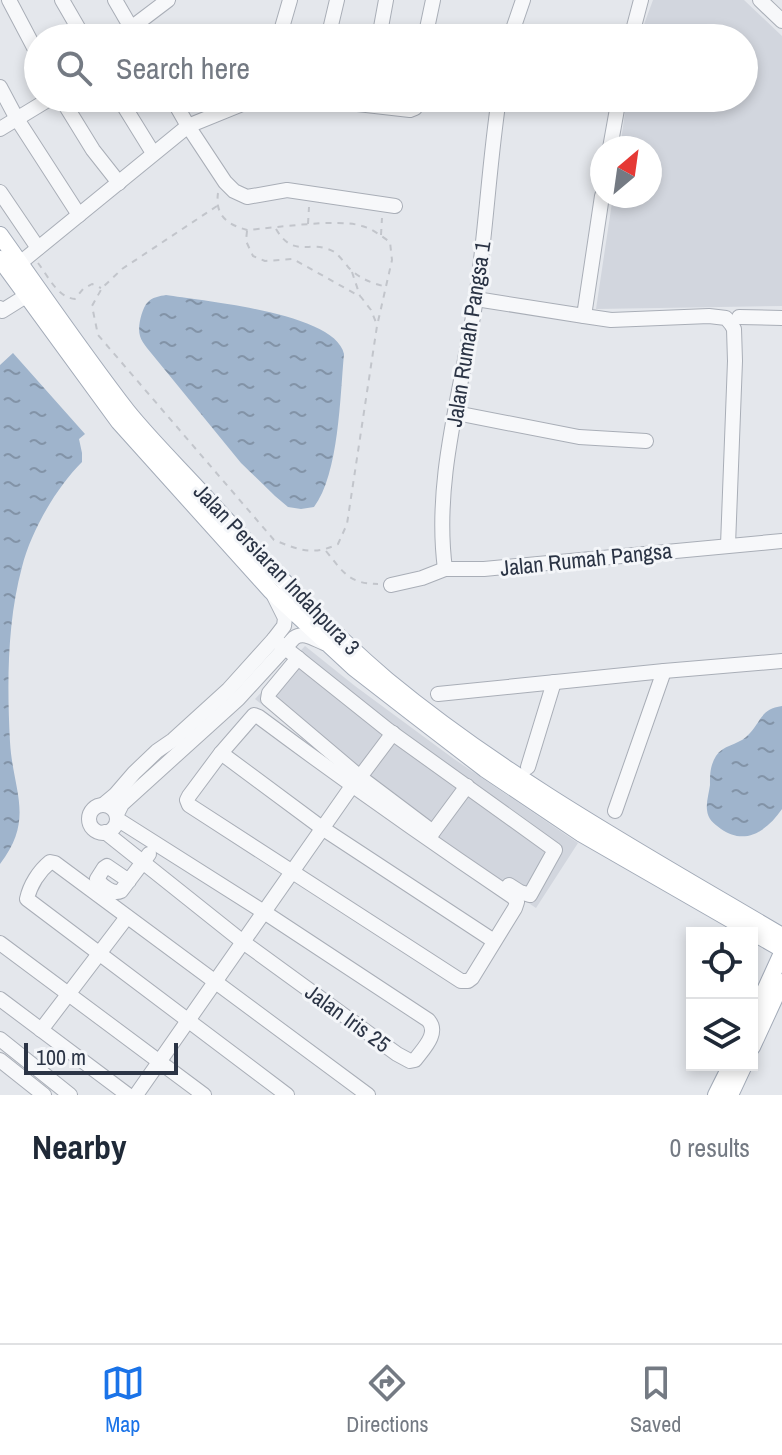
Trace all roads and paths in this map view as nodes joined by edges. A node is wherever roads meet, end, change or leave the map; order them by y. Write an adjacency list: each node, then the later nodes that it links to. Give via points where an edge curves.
1 (9, 0): 22 (street)
2 (62, 0): 13 (street)
3 (115, 0): 14 (street)
4 (168, 0): 15 (street)
5 (290, 0): 16 (street)
6 (337, 0): 17 (street)
7 (386, 0): 18 (street)
8 (433, 0): 19 (street)
9 (523, 0): 20 (street)
10 (641, 0): 21 (street)
11 (760, 0): 12 (street)
12 (782, 21)
13 (76, 24)
14 (129, 24)
15 (143, 24)
16 (283, 24)
17 (331, 24)
18 (382, 24)
19 (428, 24)
20 (515, 24)
21 (635, 24)
22 (24, 28)
23 (0, 87): 31 (street)
24 (28, 112): 31 (street)
25 (70, 112): 36 (street)
26 (128, 112): 35 (street)
27 (180, 112): 32 (street)
28 (222, 112): 32 (street)
29 (497, 112): 54 (street, Jalan Rumah Pangsa 1)
30 (616, 112): 34 (street)
31 (17, 119): 33 (street); 41 (street)
32 (188, 126): 35 (street); 38 (street, via 234,191 247,197 287,190)
33 (0, 129)
34 (612, 136)
35 (153, 153): 36 (street)
36 (119, 183): 41 (street)
37 (0, 192): 47 (street)
38 (310, 194): 39 (street); 42 (path)
39 (390, 206): 46 (path)
40 (600, 208): 56 (street)
41 (79, 215): 47 (street)
42 (308, 225): 43 (path); 46 (path, via 359,225)
43 (275, 228): 44 (path); 49 (path, via 292,246 336,253)
44 (247, 230): 51 (path, via 225,219 217,206); 53 (path, via 253,256 265,261 293,259)
45 (0, 235): 47 (main road, Jalan Persiaran Indahpura 3)
46 (381, 236): 50 (path, via 390,242)
47 (30, 255): 51 (path, via 67,298 75,299 92,284); 92 (main road, Jalan Persiaran Indahpura 3, via 80,349 130,414 281,580 371,666 519,777)
48 (0, 259): 52 (main road, Jalan Persiaran Indahpura 3)
49 (352, 271): 50 (path); 53 (path)
50 (387, 287): 59 (path)
51 (102, 288): 64 (path, via 92,306 98,335 274,540 300,551)
52 (26, 296): 55 (street); 67 (main road, Jalan Persiaran Indahpura 3, via 119,422)
53 (361, 297): 59 (path)
54 (476, 299): 56 (street); 60 (street, Jalan Rumah Pangsa 1)
55 (1, 311)
56 (584, 316): 63 (street, via 709,316 731,324 735,361)
57 (739, 317): 58 (street)
58 (782, 318)
59 (377, 326): 64 (path, via 347,524 338,544)
60 (456, 413): 61 (street, via 579,437); 65 (street, Jalan Rumah Pangsa 1, via 442,512)
61 (646, 441)
62 (782, 541): 63 (street, Jalan Rumah Pangsa)
63 (728, 545): 65 (street, Jalan Rumah Pangsa)
64 (325, 550): 66 (path, via 361,584)
65 (445, 569): 66 (street, Jalan Rumah Pangsa)
66 (391, 585)
67 (271, 591): 68 (street, via 285,618); 69 (main road, Jalan Persiaran Indahpura 3)
68 (280, 644): 69 (street, via 305,634); 70 (street); 80 (street); 82 (street, via 238,699 122,804)
69 (328, 645): 96 (main road, Jalan Persiaran Indahpura 3, via 455,747 552,814)
70 (298, 658): 75 (street); 78 (street, via 268,698)
71 (782, 661): 72 (street)
72 (664, 671): 73 (street); 81 (street)
73 (554, 682): 74 (street); 77 (street)
74 (438, 694)
75 (393, 733): 78 (street); 79 (street)
76 (221, 753): 78 (street, via 254,715); 83 (street); 88 (street, via 189,796 189,805)
77 (528, 767)
78 (356, 782): 83 (street); 85 (street); 93 (street, via 513,897 515,908)
79 (467, 786): 85 (street); 85 (street, via 555,850 530,895)
80 (103, 805): 82 (street, via 114,809); 84 (street, via 95,807 89,819 92,827)
81 (615, 811)
82 (117, 817): 84 (street, via 115,827); 86 (street, Jalan Iris 25)
83 (322, 828): 88 (street); 93 (street)
84 (105, 832): 87 (street, Jalan Iris 25)
85 (433, 832)
86 (157, 845): 87 (street); 90 (street, Jalan Iris 25)
87 (144, 862): 89 (street); 94 (street, Jalan Iris 25)
88 (293, 870): 90 (street); 93 (street, via 461,981 472,978)
89 (129, 881)
90 (264, 912): 94 (street); 94 (street, Jalan Iris 25, via 428,1020 433,1032 415,1060 397,1054)
91 (127, 917): 97 (street); 97 (street, via 55,863 44,867 27,899); 98 (street)
92 (782, 936)
93 (494, 941)
94 (243, 942): 98 (street)
95 (0, 943): 100 (street)
96 (782, 951): 102 (main road)
97 (99, 953): 100 (street); 103 (street)
98 (215, 982): 103 (street); 117 (street)
99 (782, 982): 105 (main road)
100 (68, 994): 104 (street); 108 (street)
101 (0, 999): 104 (street)
102 (758, 1005)
103 (188, 1020): 108 (street); 116 (street)
104 (41, 1030): 113 (street)
105 (758, 1034)
106 (0, 1039): 112 (street)
107 (0, 1060): 111 (street)
108 (159, 1062): 114 (street); 115 (street)
109 (728, 1071): 118 (main road)
110 (741, 1071): 119 (main road)
111 (44, 1095)
112 (70, 1095)
113 (128, 1095)
114 (136, 1095)
115 (204, 1095)
116 (287, 1095)
117 (368, 1095)
118 (716, 1095)
119 (730, 1095)

